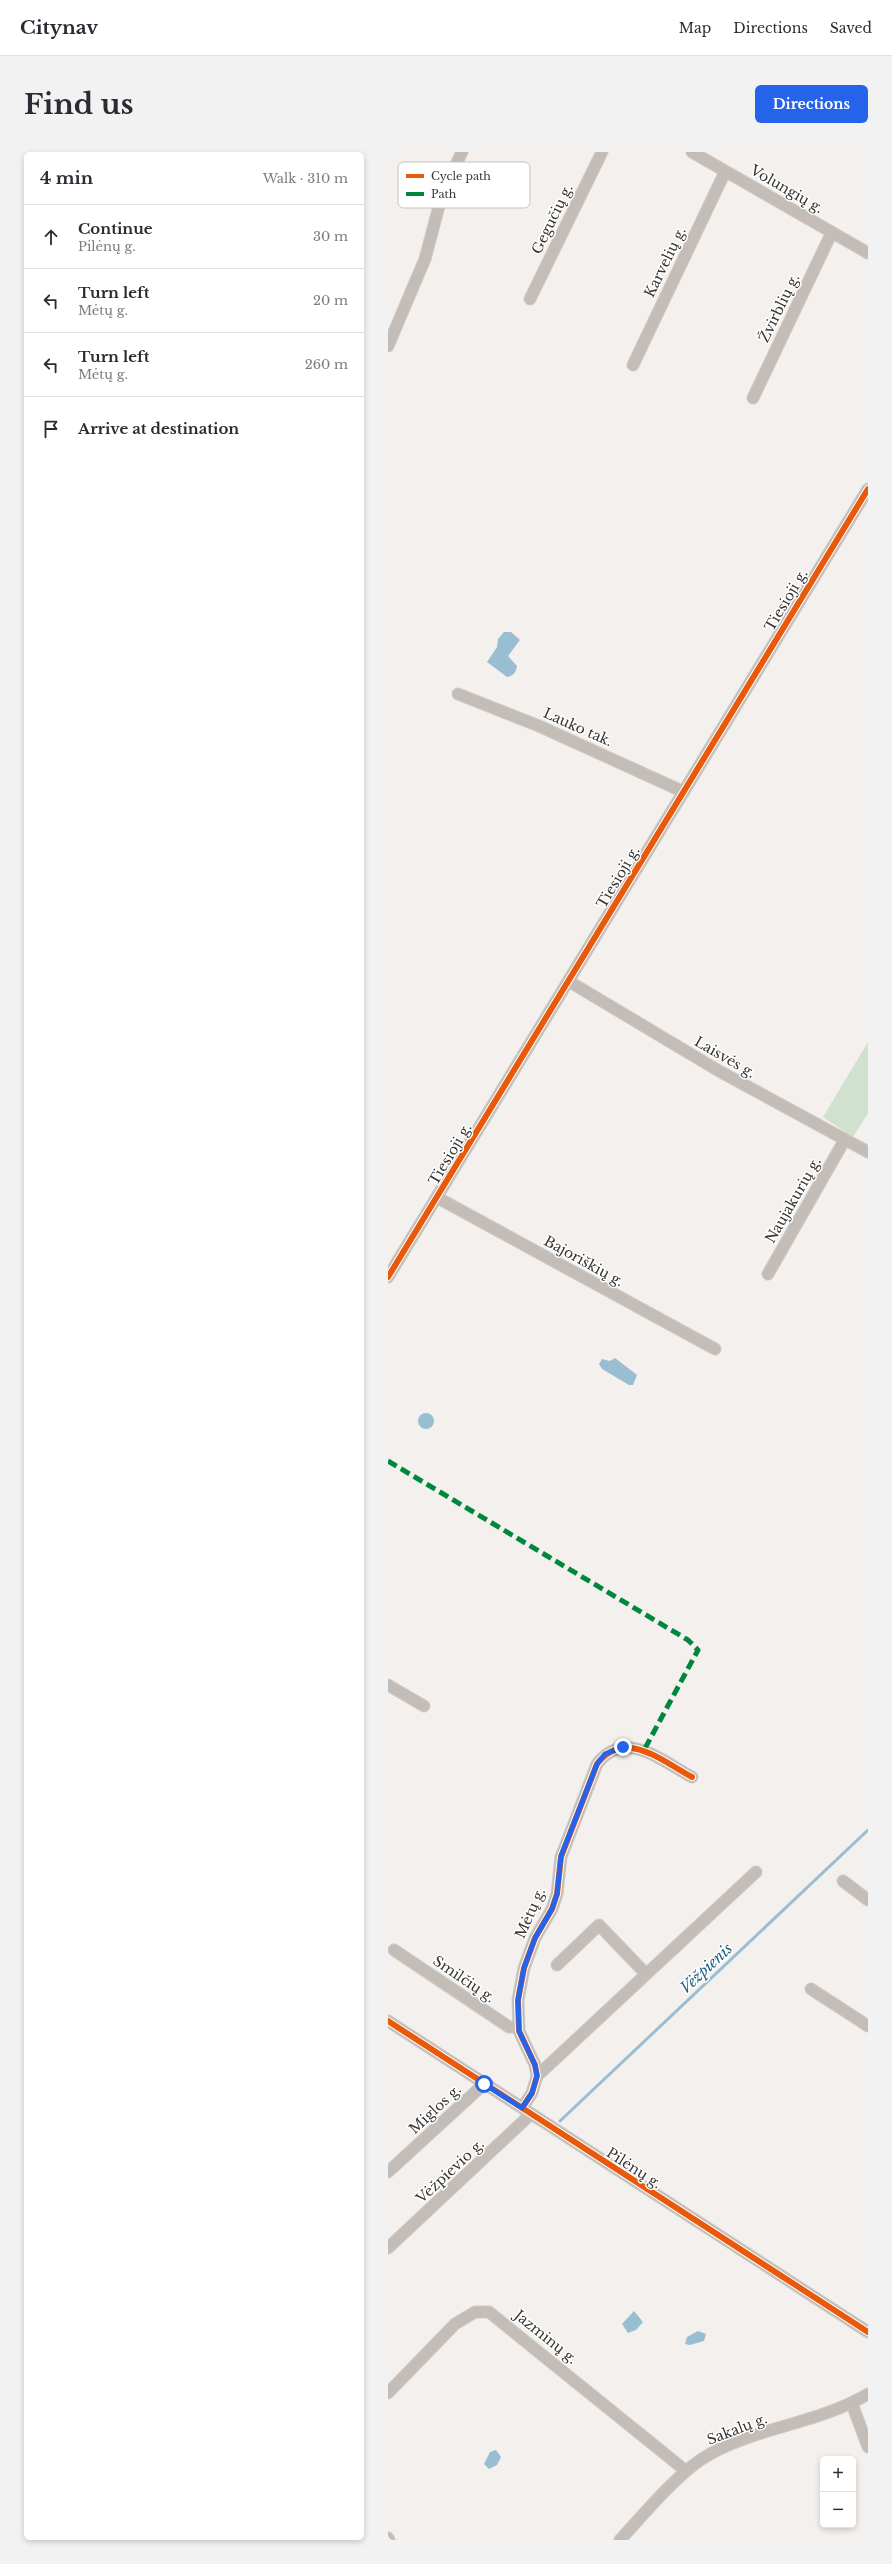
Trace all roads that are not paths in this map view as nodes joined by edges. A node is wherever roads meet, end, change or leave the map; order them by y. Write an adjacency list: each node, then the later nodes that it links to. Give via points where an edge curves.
1 (462, 152): 4 (street)
2 (602, 152): 9 (street, Gegučių g.)
3 (692, 152): 5 (street, Volungių g.)
4 (457, 162)
5 (725, 172): 7 (street, Volungių g.); 11 (street, Karvelių g.)
6 (439, 208): 10 (street, via 425,260)
7 (832, 232): 8 (street, Volungių g.); 12 (street, Žvirblių g.)
8 (868, 253)
9 (530, 299)
10 (388, 346)
11 (632, 365)
12 (753, 398)
13 (868, 489): 15 (street, Tiesioji g.)
14 (458, 694): 15 (street, Lauko tak., via 534,724)
15 (684, 792): 16 (street, Tiesioji g.)
16 (570, 982): 17 (street, Laisvės g., via 719,1071); 19 (street, Tiesioji g.)
17 (844, 1141): 18 (street, Laisvės g.); 20 (street, Naujakurių g.)
18 (868, 1152)
19 (438, 1198): 21 (street, Tiesioji g.); 22 (street, Bajoriškių g.)
20 (768, 1274)
21 (388, 1277)
22 (715, 1350)
23 (388, 1685): 24 (street)
24 (424, 1706)
25 (692, 1777): 35 (street, Mėtų g., via 651,1754 630,1747 613,1749 597,1764 561,1856 557,1894 552,1909 535,1938 524,1968 518,2000)
26 (756, 1872): 31 (street)
27 (842, 1882): 28 (street)
28 (868, 1900)
29 (394, 1950): 35 (street, Smilčių g., via 509,2027)
30 (557, 1965): 31 (street, via 599,1925)
31 (646, 1974): 36 (street)
32 (811, 1989): 34 (street)
33 (388, 2021): 37 (street, Pilėnų g.)
34 (868, 2026)
35 (519, 2027): 36 (street, Mėtų g.)
36 (537, 2076): 38 (street)
37 (484, 2084): 38 (street, Pilėnų g.); 39 (street, Miglos g.)
38 (526, 2111): 40 (street, Vėžpievio g.); 41 (street, Pilėnų g.)
39 (388, 2172)
40 (388, 2248)
41 (868, 2332)
42 (388, 2393): 46 (street, Jazminų g., via 455,2324 475,2312 489,2312)
43 (868, 2394): 44 (street, Sakalų g.)
44 (852, 2404): 45 (street); 46 (street, Sakalų g., via 718,2450)
45 (868, 2447)
46 (686, 2471): 47 (street, Sakalų g.)
47 (620, 2540)

